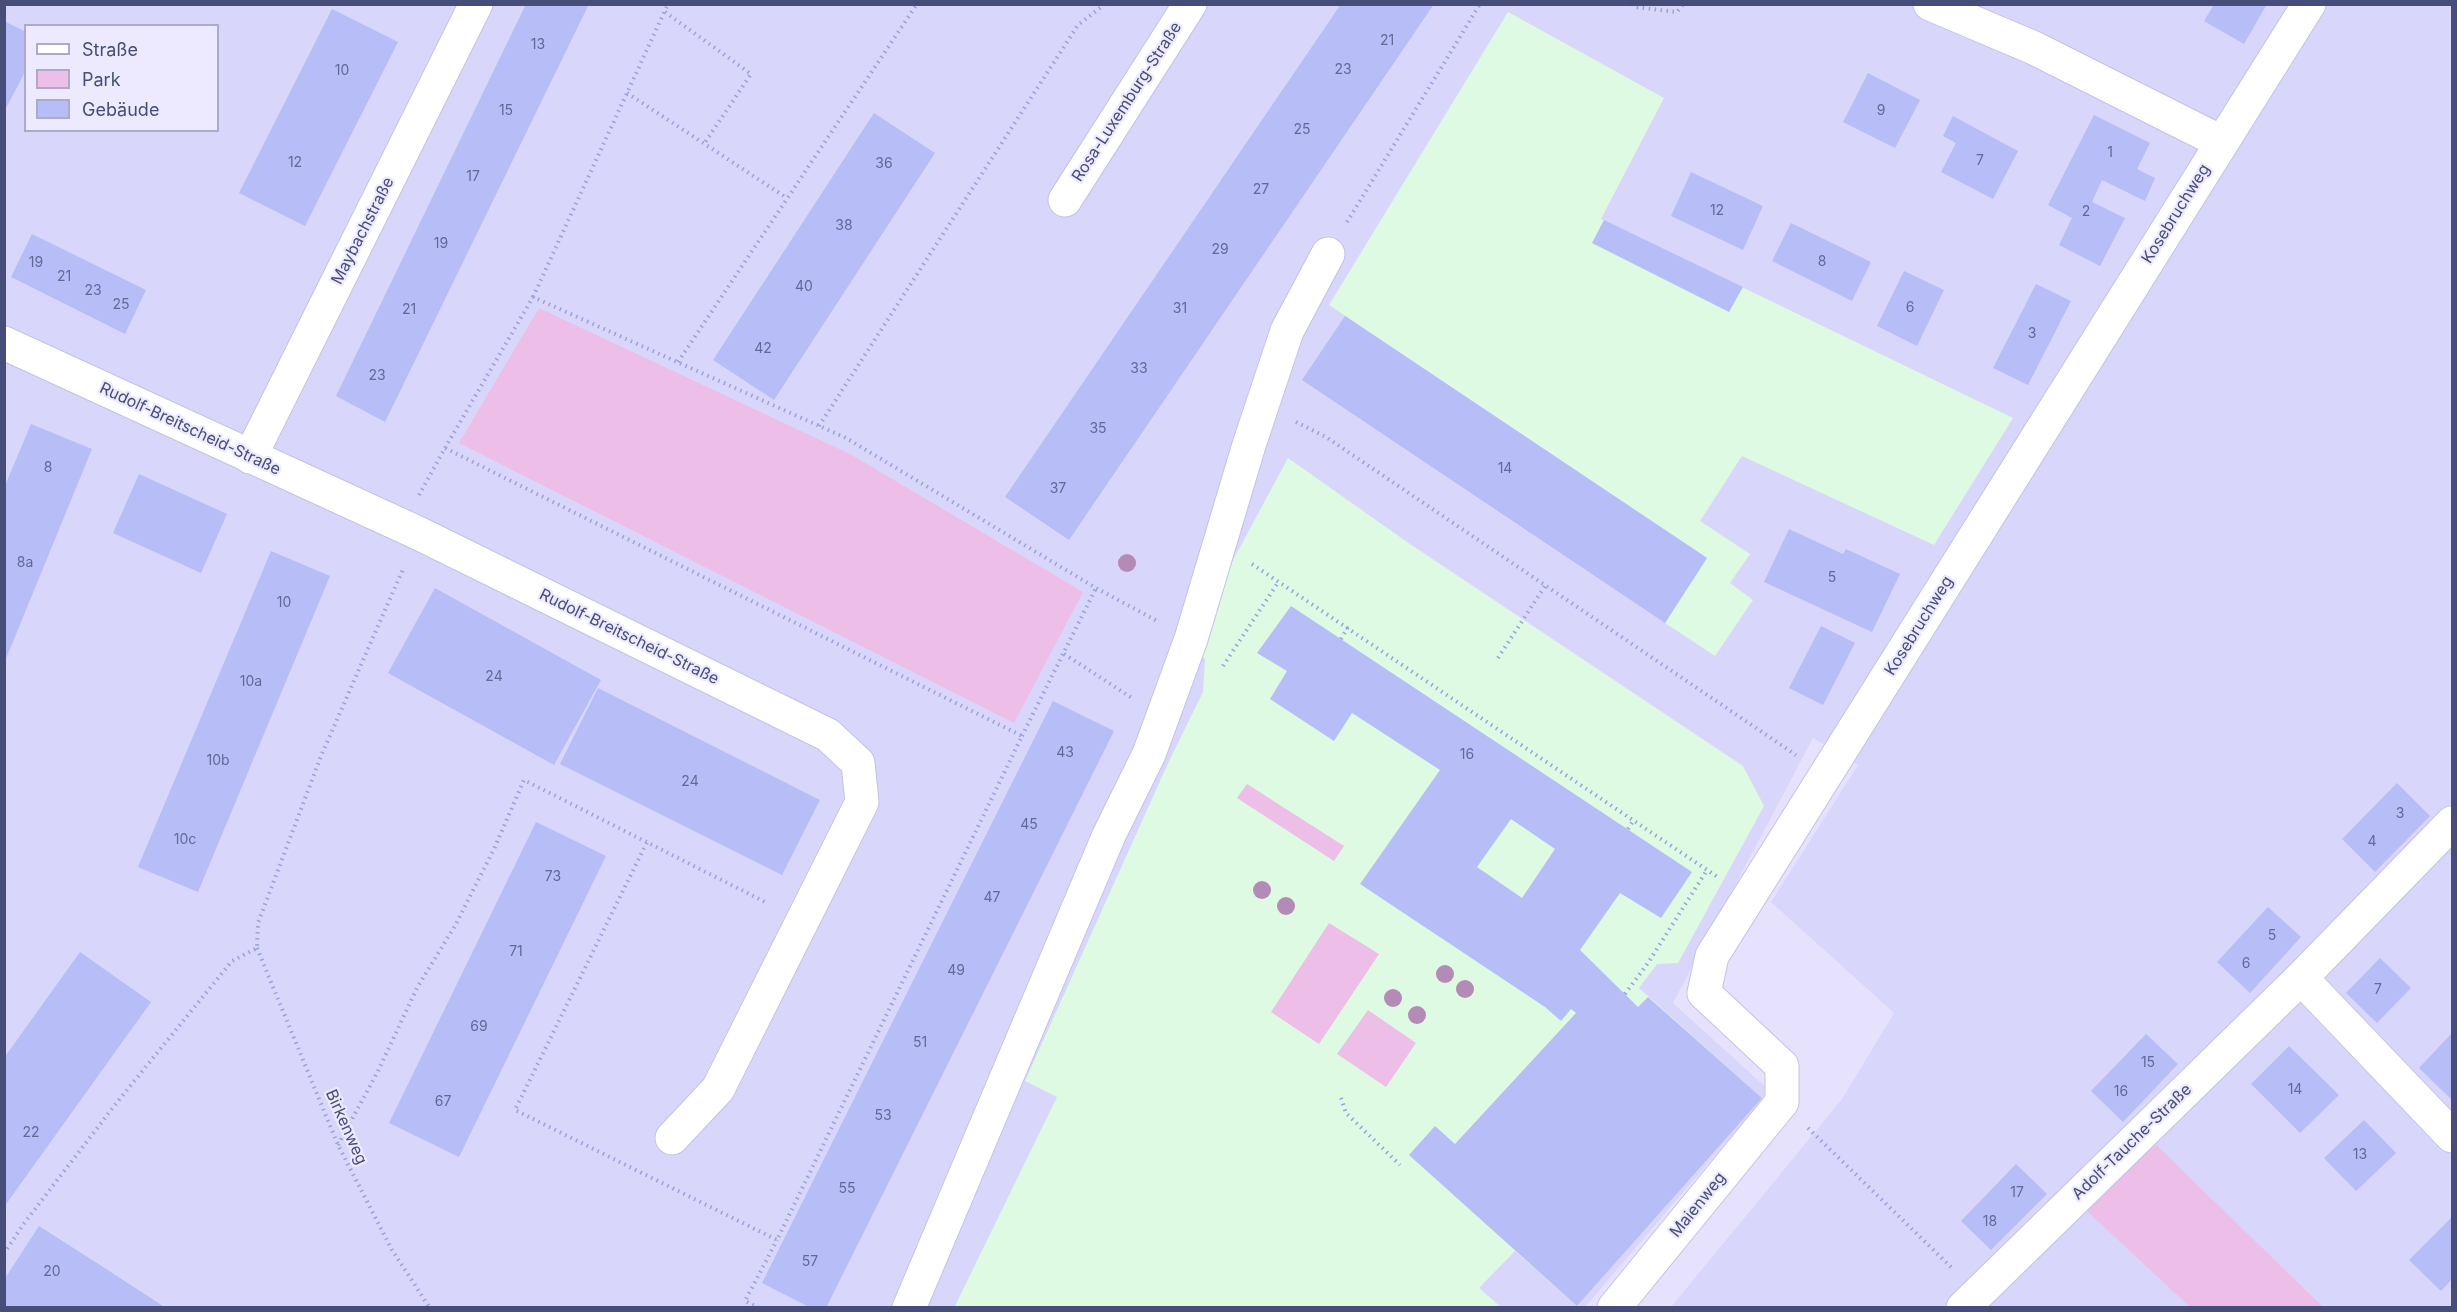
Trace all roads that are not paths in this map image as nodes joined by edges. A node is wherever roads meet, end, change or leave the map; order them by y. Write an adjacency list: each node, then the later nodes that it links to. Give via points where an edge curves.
1 (476, 4): 9 (street, Maybachstraße)
2 (1190, 4): 6 (street, Rosa-Luxemburg-Straße)
3 (1930, 4): 5 (street, via 2034,48)
4 (2309, 4): 5 (street, Kosebruchweg)
5 (2221, 142): 12 (street, Kosebruchweg, via 1712,956 1704,993 1782,1066)
6 (1065, 200)
7 (1328, 254): 16 (street, via 1287,331 1191,639 1149,754 1108,835)
8 (4, 343): 9 (street, Rudolf-Breitscheid-Straße)
9 (250, 457): 14 (street, Rudolf-Breitscheid-Straße, via 410,529 828,735 858,763 862,802 718,1089)
10 (2452, 823): 11 (street, Adolf-Tauche-Straße)
11 (2301, 978): 13 (street); 15 (street, Adolf-Tauche-Straße)
12 (1782, 1102): 17 (street, Maienweg)
13 (2452, 1136)
14 (672, 1138)
15 (1970, 1300)
16 (909, 1308)
17 (1614, 1308)

